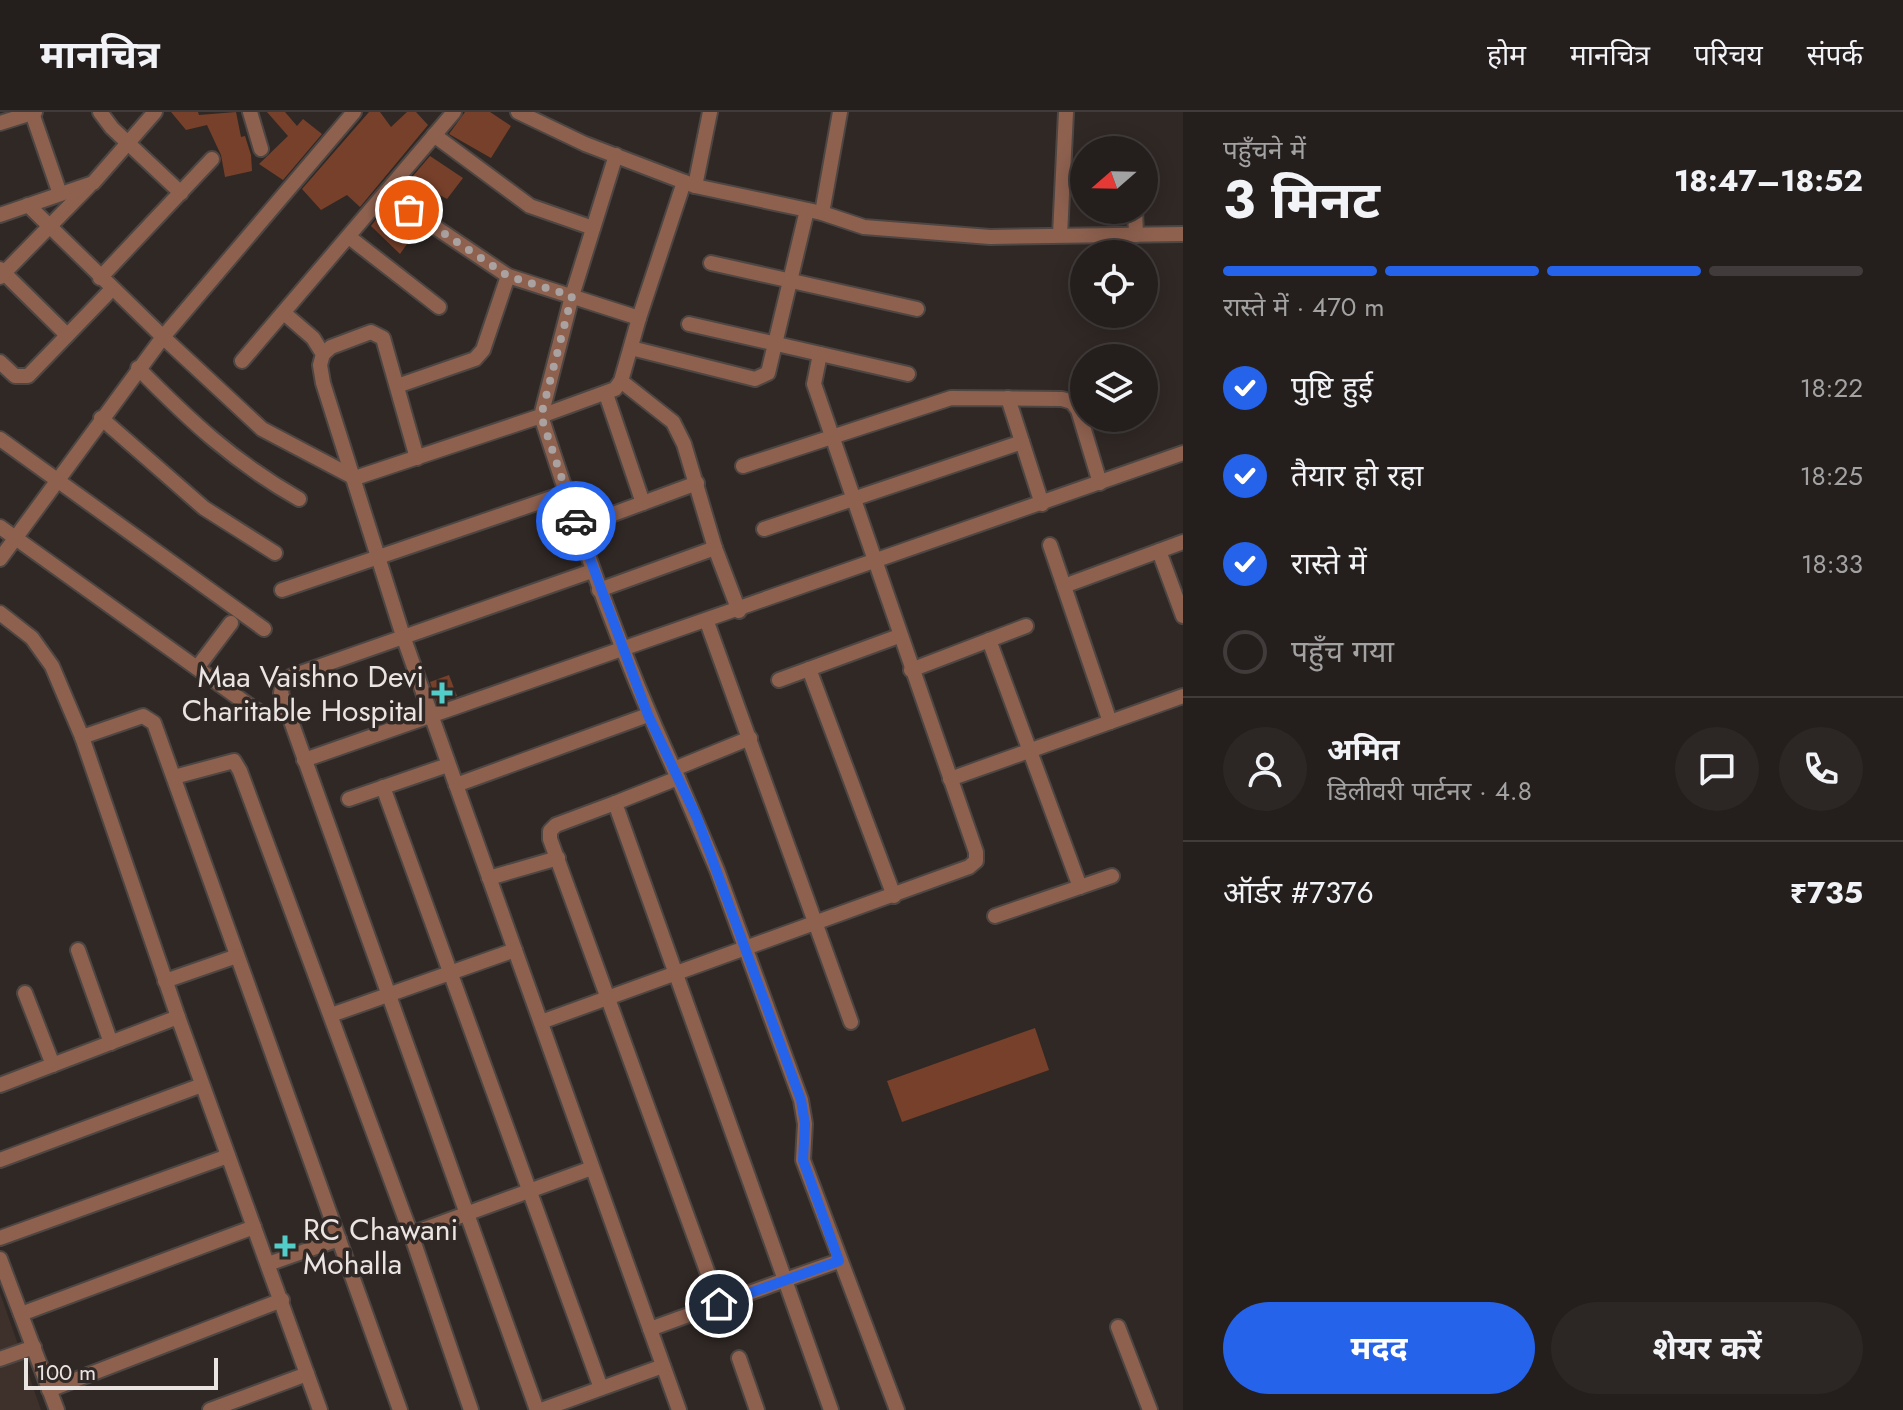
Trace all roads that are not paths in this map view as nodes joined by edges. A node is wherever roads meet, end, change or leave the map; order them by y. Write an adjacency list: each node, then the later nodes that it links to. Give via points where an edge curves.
1 (33, 112): 11 (street); 20 (street)
2 (100, 112): 13 (street)
3 (155, 112): 13 (street)
4 (250, 112): 14 (street)
5 (354, 112): 45 (street)
6 (454, 112): 12 (street)
7 (518, 112): 15 (street)
8 (710, 112): 18 (street)
9 (840, 112): 24 (street)
10 (1066, 112): 29 (street)
11 (0, 123)
12 (434, 135): 21 (street); 27 (street, via 530,206)
13 (127, 144): 17 (street); 19 (street)
14 (261, 149)
15 (616, 155): 18 (street); 27 (street)
16 (212, 159): 19 (street)
17 (93, 183): 20 (street); 26 (street)
18 (690, 184): 24 (street); 42 (street)
19 (181, 193): 35 (street)
20 (60, 194): 22 (street)
21 (386, 194): 31 (street); 34 (street)
22 (28, 205): 23 (street); 26 (street)
23 (1, 210)
24 (815, 212): 29 (street, via 864,227 930,235); 36 (street)
25 (1136, 224): 30 (street)
26 (50, 228): 33 (street); 35 (street)
27 (593, 228): 38 (street)
28 (1182, 233): 30 (street)
29 (1060, 235): 30 (street)
30 (1136, 235)
31 (349, 237): 39 (street); 41 (street)
32 (711, 263): 36 (street)
33 (1, 273): 44 (street)
34 (508, 276): 38 (street); 55 (street, via 483,350 475,359)
35 (100, 278): 37 (street)
36 (791, 281): 40 (street); 46 (street)
37 (111, 290): 44 (street); 45 (street)
38 (572, 296): 42 (street); 58 (street)
39 (439, 307)
40 (917, 309)
41 (284, 313): 48 (street); 50 (street)
42 (639, 318): 47 (street)
43 (689, 324): 46 (street)
44 (67, 335): 51 (street, via 22,378)
45 (163, 337): 52 (street); 67 (street, via 262,429)
46 (775, 344): 47 (street, via 768,373 755,379); 49 (street)
47 (631, 348): 54 (street)
48 (323, 354): 55 (street, via 378,333); 67 (street, via 323,383)
49 (820, 354): 53 (street); 60 (street, via 814,384)
50 (242, 361)
51 (0, 362)
52 (138, 368): 59 (street); 71 (street, via 205,436)
53 (908, 374)
54 (621, 381): 56 (street); 68 (street, via 673,422)
55 (397, 386): 64 (street)
56 (606, 394): 58 (street); 73 (street)
57 (1008, 398): 60 (street, via 951,398); 62 (street); 69 (street, via 1072,402)
58 (541, 416): 64 (street); 70 (street)
59 (101, 418): 66 (street); 83 (street, via 204,508)
60 (832, 435): 65 (street); 72 (street)
61 (0, 439): 66 (street)
62 (1022, 442): 72 (street); 74 (street)
63 (1183, 453): 69 (street)
64 (417, 458): 67 (street)
65 (743, 466)
66 (58, 478): 78 (street); 97 (street)
67 (355, 478): 85 (street)
68 (697, 483): 73 (street); 81 (street)
69 (1100, 483): 74 (street)
70 (566, 493): 76 (street); 85 (street)
71 (299, 499)
72 (852, 499): 77 (street); 86 (street)
73 (643, 503): 76 (street)
74 (1042, 504): 86 (street)
75 (0, 527): 78 (street)
76 (578, 527): 87 (street)
77 (764, 529)
78 (15, 538): 84 (street); 102 (street)
79 (1183, 542): 82 (street)
80 (1050, 545): 88 (street)
81 (715, 548): 90 (street); 91 (street)
82 (1159, 551): 88 (street); 93 (street)
83 (275, 553)
84 (0, 559)
85 (378, 559): 89 (street); 98 (street)
86 (874, 563): 91 (street); 99 (street)
87 (592, 571): 90 (street); 98 (street)
88 (1064, 586): 110 (street)
89 (282, 590)
90 (599, 590): 101 (street)
91 (739, 611): 94 (street)
92 (0, 613): 111 (street, via 43,650)
93 (1183, 616)
94 (707, 622): 101 (street); 112 (street)
95 (231, 623): 102 (street)
96 (1026, 626): 100 (street)
97 (264, 629)
98 (403, 636): 107 (street, via 292,676 283,682 281,693); 108 (street)
99 (899, 636): 103 (street); 104 (street)
100 (989, 640): 104 (street); 113 (street)
101 (622, 649): 108 (street); 109 (street)
102 (197, 668): 107 (street, via 265,715)
103 (809, 669): 105 (street); 127 (street)
104 (911, 670): 118 (street)
105 (779, 680)
106 (1183, 696): 110 (street)
107 (286, 712): 114 (street)
108 (432, 715): 114 (street); 115 (street)
109 (648, 715): 116 (street); 119 (street)
110 (1110, 722): 113 (street)
111 (82, 737): 117 (street, via 149,717); 136 (street)
112 (750, 738): 116 (street); 129 (street)
113 (1029, 750): 118 (street); 126 (street)
114 (304, 760): 138 (street)
115 (448, 765): 119 (street); 120 (street)
116 (676, 774): 122 (street); 130 (street)
117 (174, 777): 133 (street); 140 (street, via 234,761)
118 (950, 779): 127 (street, via 976,861)
119 (456, 785): 125 (street)
120 (383, 787): 121 (street); 135 (street)
121 (349, 799)
122 (615, 803): 123 (street, via 556,825 550,831); 134 (street)
123 (558, 858): 125 (street); 139 (street)
124 (1112, 876): 126 (street)
125 (489, 878): 132 (street)
126 (1080, 887): 128 (street)
127 (894, 896): 129 (street)
128 (995, 916)
129 (815, 923): 130 (street); 143 (street)
130 (743, 948): 134 (street); 158 (street, via 801,1100 803,1160)
131 (78, 950): 144 (street)
132 (515, 950): 135 (street); 142 (street)
133 (237, 956): 136 (street); 156 (street)
134 (675, 972): 139 (street); 160 (street)
135 (449, 973): 138 (street); 151 (street)
136 (165, 981): 141 (street)
137 (25, 993): 145 (street)
138 (388, 994): 140 (street); 152 (street)
139 (609, 997): 142 (street); 162 (street)
140 (331, 1015): 154 (street)
141 (178, 1017): 144 (street); 147 (street)
142 (541, 1022): 150 (street)
143 (851, 1022)
144 (111, 1043): 145 (street)
145 (53, 1065): 146 (street)
146 (0, 1085)
147 (202, 1085): 148 (street); 149 (street)
148 (228, 1156): 153 (street); 155 (street)
149 (0, 1160)
150 (592, 1168): 151 (street); 165 (street)
151 (529, 1192): 152 (street); 171 (street)
152 (469, 1213): 154 (street); 178 (street)
153 (254, 1227): 159 (street); 163 (street)
154 (411, 1234): 177 (street)
155 (0, 1238)
156 (339, 1239): 159 (street); 176 (street)
157 (0, 1259): 163 (street)
158 (839, 1261): 160 (street); 182 (street)
159 (268, 1264): 161 (street)
160 (785, 1280): 162 (street); 181 (street)
161 (282, 1300): 170 (street); 172 (street)
162 (719, 1304): 165 (street)
163 (21, 1314): 166 (street)
164 (1118, 1327): 183 (street)
165 (650, 1329): 169 (street)
166 (34, 1347): 168 (street); 172 (street)
167 (739, 1358): 180 (street)
168 (0, 1359)
169 (663, 1366): 171 (street); 179 (street)
170 (307, 1374): 174 (street); 175 (street)
171 (601, 1388): 178 (street)
172 (49, 1390): 173 (street)
173 (57, 1410)
174 (210, 1410)
175 (320, 1410)
176 (400, 1410)
177 (471, 1410)
178 (539, 1410)
179 (679, 1410)
180 (757, 1410)
181 (831, 1410)
182 (897, 1410)
183 (1150, 1410)

